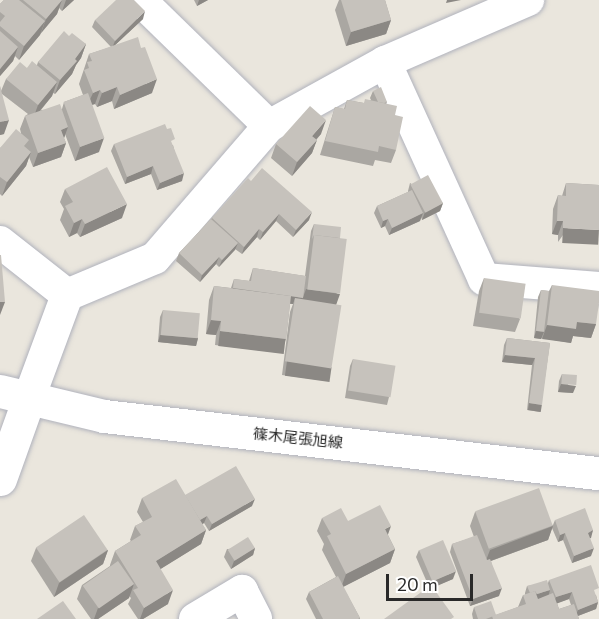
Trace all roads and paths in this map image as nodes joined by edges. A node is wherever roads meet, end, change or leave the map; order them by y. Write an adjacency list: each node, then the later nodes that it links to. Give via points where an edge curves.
1 (140, 0): 4 (street)
2 (528, 0): 3 (street)
3 (385, 62): 4 (street); 6 (street, via 484,279)
4 (269, 126): 7 (street, via 155,258)
5 (0, 242): 7 (street)
6 (599, 288)
7 (67, 295): 8 (street)
8 (14, 394): 9 (main road, 篠木尾張旭線, via 115,417); 10 (main road)
9 (599, 473)
10 (0, 479)
11 (195, 619): 12 (street, via 242,591)
12 (256, 619)

